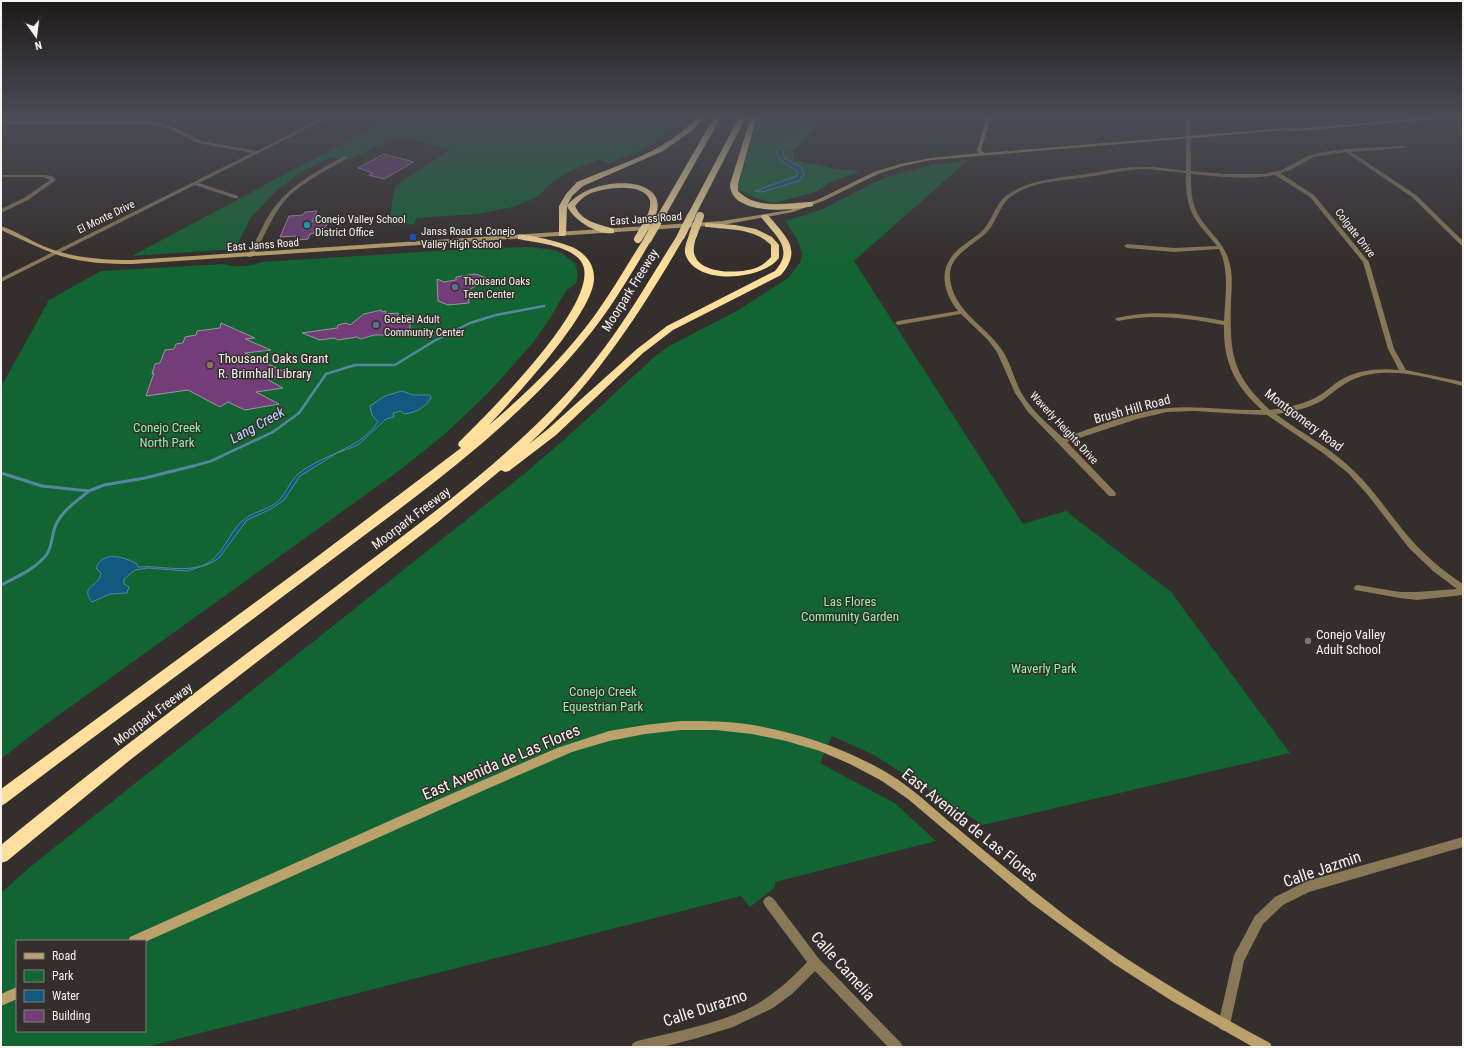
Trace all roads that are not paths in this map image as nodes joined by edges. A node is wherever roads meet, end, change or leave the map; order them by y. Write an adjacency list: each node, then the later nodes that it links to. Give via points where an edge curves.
1 (230, 166): 15 (street, El Monte Drive)
2 (330, 166): 30 (street, via 286,196 276,208)
3 (624, 166): 23 (highway, via 590,179 566,197 562,208)
4 (690, 166): 25 (highway, Moorpark Freeway, bridge, via 660,218)
5 (717, 166): 42 (highway, Moorpark Freeway, bridge, via 681,236 617,341 550,416)
6 (721, 166): 20 (highway, bridge, via 693,235 690,257 693,262 710,271 730,274 751,272 762,268 775,258 775,245 761,233 745,228)
7 (739, 166): 17 (highway, via 734,192 747,202 761,205)
8 (900, 166): 17 (main road, East Janss Road, via 867,176)
9 (1189, 166): 12 (street, Montgomery Road)
10 (1292, 166): 13 (street, Waverly Heights Drive)
11 (1369, 166): 26 (street, via 1414,196)
12 (1189, 172): 13 (street, Waverly Heights Drive, via 1236,177); 28 (street, Montgomery Road, via 1192,208); 32 (street, Waverly Heights Drive, via 1146,168 1111,170 1041,182 1025,187 1010,196 1001,204 994,220 983,233 967,243 950,263 947,284)
13 (1276, 173): 36 (street, Colgate Drive, via 1312,196 1366,262 1391,349)
14 (1, 176): 18 (street, via 44,176 53,180 31,196)
15 (196, 184): 16 (street); 29 (street, El Monte Drive)
16 (236, 197)
17 (810, 204): 19 (main road, East Janss Road)
18 (1, 211)
19 (765, 217): 20 (main road, East Janss Road); 42 (highway, via 786,243 788,250 788,262 778,273 670,328 640,351 526,454)
20 (708, 224): 22 (main road, East Janss Road)
21 (1, 228): 29 (main road, East Janss Road)
22 (611, 231): 23 (main road, East Janss Road); 25 (highway, bridge, via 576,216 571,206 576,198 588,191 606,186 637,188 652,198 654,204)
23 (562, 234): 24 (main road, East Janss Road)
24 (521, 237): 30 (main road, East Janss Road); 40 (highway, via 560,246 580,255 590,269 588,288 560,335 528,377)
25 (643, 239): 40 (highway, Moorpark Freeway, via 599,316 585,334 483,438)
26 (1463, 244)
27 (1127, 246): 28 (street, via 1174,250)
28 (1221, 247): 35 (street, Montgomery Road, via 1229,272)
29 (56, 253): 30 (main road, East Janss Road, via 94,261 132,262); 31 (street, El Monte Drive)
30 (250, 256)
31 (1, 280)
32 (962, 312): 34 (street); 39 (street, Waverly Heights Drive, via 997,347 1006,360 1023,400)
33 (1118, 319): 35 (street, via 1165,314)
34 (898, 323)
35 (1228, 324): 38 (street, Montgomery Road, via 1229,352 1233,368 1246,389)
36 (1403, 371): 37 (street, Brush Hill Road); 38 (street, Brush Hill Road, via 1354,377 1307,404)
37 (1463, 384)
38 (1270, 412): 39 (street, Brush Hill Road, via 1172,410 1146,415); 44 (street, Montgomery Road, via 1328,453 1359,479 1412,547)
39 (1062, 441): 41 (street, Waverly Heights Drive)
40 (431, 478): 45 (highway, Moorpark Freeway)
41 (1112, 494)
42 (461, 499): 47 (highway, Moorpark Freeway, via 141,741)
43 (1358, 588): 44 (street, via 1400,596)
44 (1463, 590)
45 (1, 798)
46 (1463, 842): 53 (street, Calle Jazmin, via 1307,888 1279,901 1259,920 1238,959)
47 (1, 855)
48 (769, 902): 50 (street, Calle Camelia)
49 (136, 940): 53 (main road, East Avenida de Las Flores, via 498,778 581,745 608,736 658,728 722,725 782,735 819,746 887,779 1036,899 1119,961)
50 (815, 963): 54 (street, Calle Durazno, via 784,994 768,1004 734,1019); 55 (street, Calle Camelia)
51 (16, 993): 52 (main road)
52 (1, 1000)
53 (1224, 1025): 56 (main road, East Avenida de Las Flores)
54 (637, 1047)
55 (897, 1047)
56 (1266, 1047)

